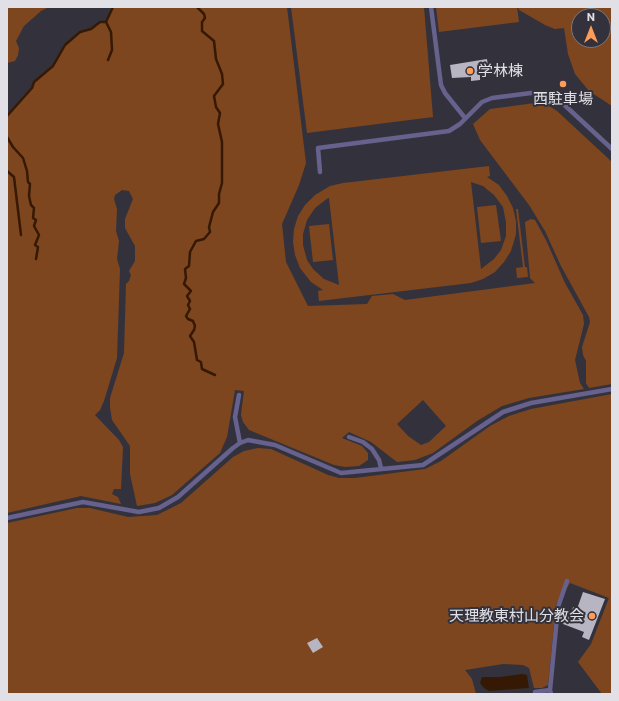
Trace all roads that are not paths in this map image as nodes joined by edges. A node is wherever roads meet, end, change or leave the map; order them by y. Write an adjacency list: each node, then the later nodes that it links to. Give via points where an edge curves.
1 (431, 7): 2 (lane, via 441,85 445,94)
2 (465, 118): 3 (lane, via 478,104 486,100 531,93 545,94 563,103); 4 (lane, via 456,127 444,132 318,148)
3 (612, 149)
4 (320, 172)
5 (612, 389): 9 (lane, via 512,409 494,417 429,462 414,466)
6 (239, 395): 8 (lane, via 235,417)
7 (349, 437): 9 (lane, via 363,442 372,449)
8 (240, 443): 9 (lane, via 248,440 266,442 341,473); 10 (lane, via 178,498 160,508 133,511 83,502)
9 (381, 468)
10 (7, 518)
11 (567, 582): 13 (lane, via 557,614)
12 (535, 692): 13 (lane)
13 (550, 692)

